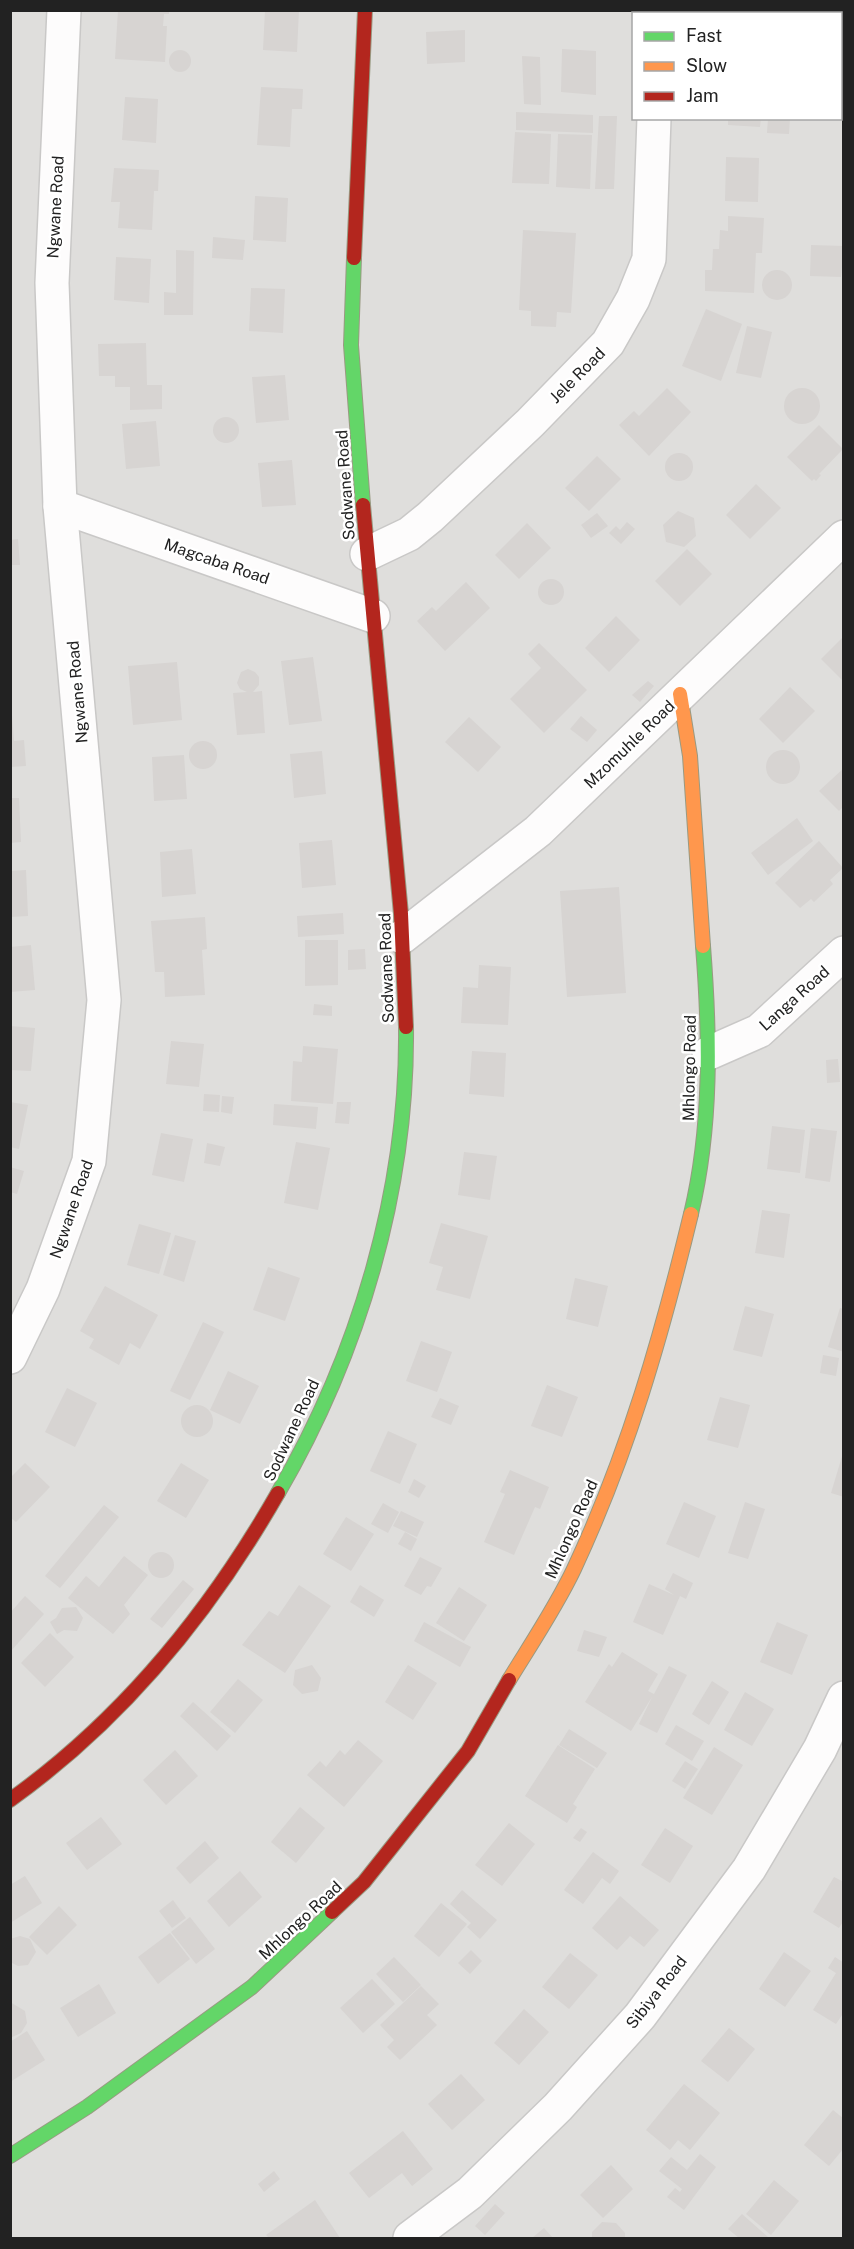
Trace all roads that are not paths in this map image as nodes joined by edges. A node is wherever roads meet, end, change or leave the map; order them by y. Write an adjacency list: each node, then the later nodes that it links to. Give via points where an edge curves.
1 (64, 10): 4 (street, Ngwane Road, via 52,283)
2 (365, 10): 6 (street, Sodwane Road, via 352,350)
3 (654, 120): 6 (street, Jele Road, via 649,259 633,299 608,343 430,517 409,534)
4 (60, 506): 7 (street, Magcaba Road); 12 (street, Ngwane Road, via 104,1000 89,1161 43,1288)
5 (843, 537): 8 (street, Mzomuhle Road)
6 (367, 554): 7 (street, Sodwane Road)
7 (374, 616): 9 (street, Sodwane Road)
8 (681, 694): 9 (street, Mzomuhle Road, via 538,831); 11 (street, Mhlongo Road, via 690,756)
9 (402, 937): 14 (street, Sodwane Road, via 404,1103 393,1190 363,1304 314,1428 270,1513 210,1602 140,1685 70,1754)
10 (843, 953): 11 (street, Langa Road, via 759,1030)
11 (709, 1053): 15 (street, Mhlongo Road, via 704,1129 692,1209 664,1327 630,1435 573,1571 468,1751 364,1882 252,1987 87,2108)
12 (10, 1357)
13 (843, 1698): 16 (street, Sibiya Road, via 820,1749 749,1869 640,2016 558,2107 470,2193)
14 (10, 1800)
15 (10, 2156)
16 (410, 2238)

